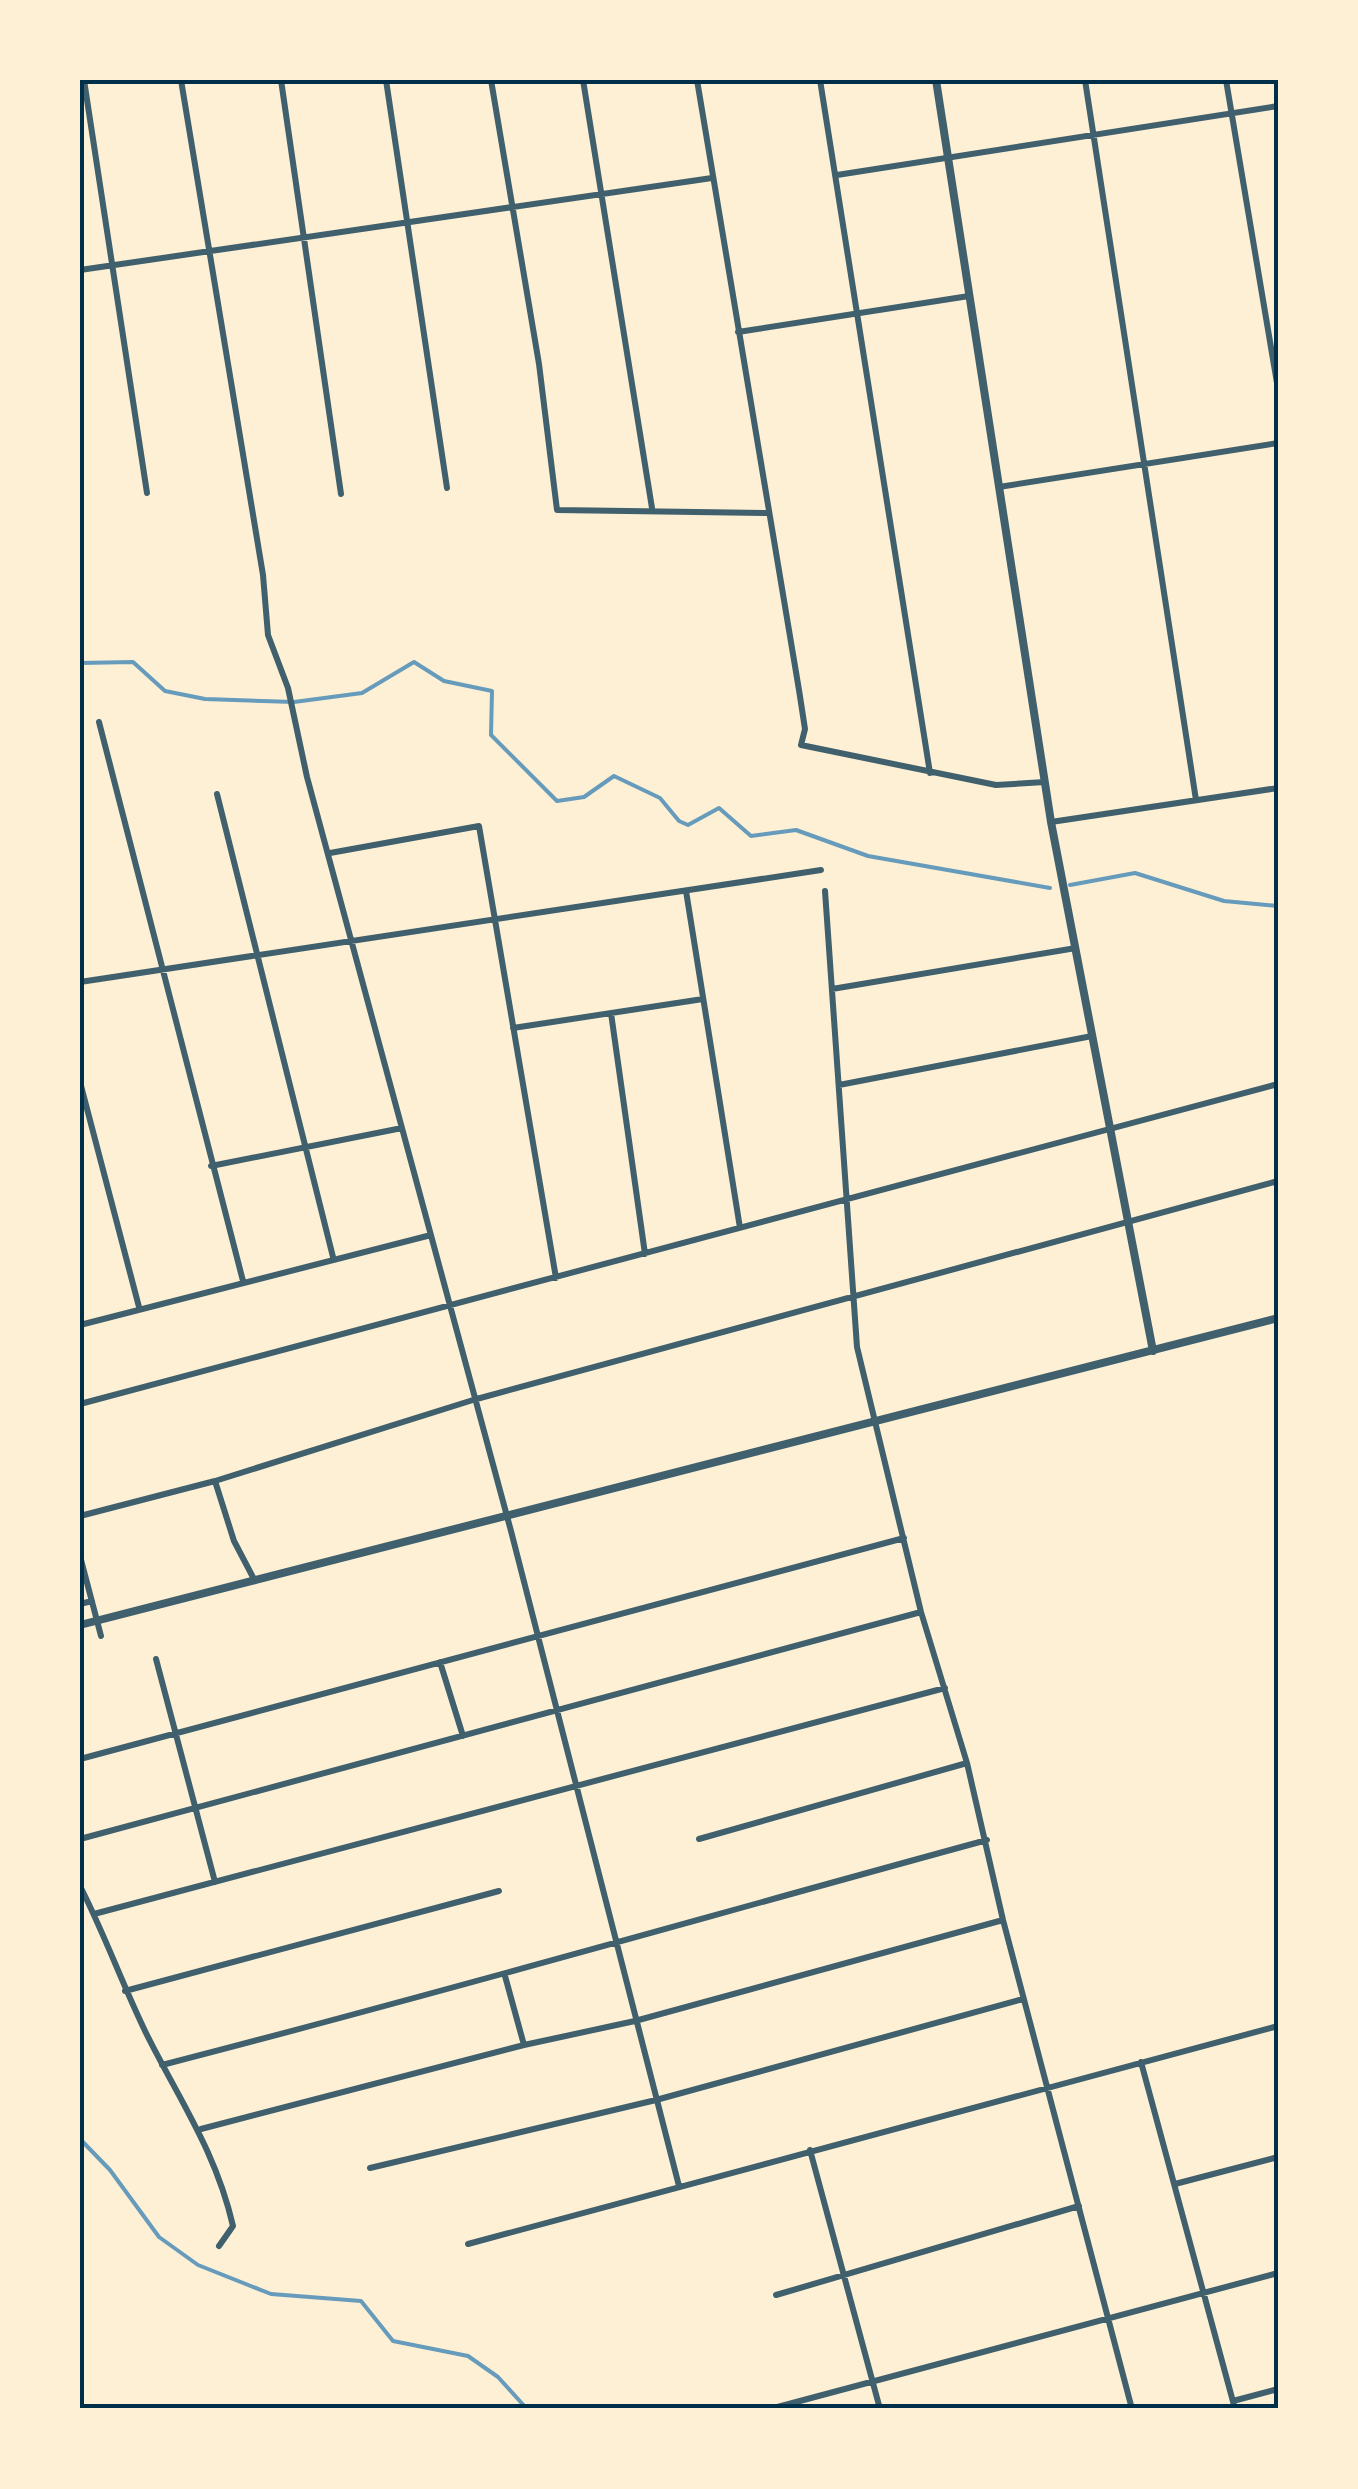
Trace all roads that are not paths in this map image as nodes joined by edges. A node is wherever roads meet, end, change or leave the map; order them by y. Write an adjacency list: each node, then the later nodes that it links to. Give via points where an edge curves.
1 (84, 80): 23 (street)
2 (181, 80): 22 (street)
3 (281, 80): 21 (street)
4 (386, 80): 20 (street)
5 (492, 80): 19 (street)
6 (583, 80): 18 (street)
7 (697, 80): 17 (street)
8 (820, 80): 16 (street)
9 (936, 80): 15 (street)
10 (1084, 80): 14 (street)
11 (1226, 80): 13 (street)
12 (1278, 106): 13 (street)
13 (1232, 113): 14 (street); 28 (street)
14 (1093, 135): 15 (street); 30 (street)
15 (948, 157): 16 (street); 25 (street)
16 (836, 175): 26 (street)
17 (712, 178): 18 (street); 27 (street)
18 (602, 194): 19 (street); 35 (street)
19 (511, 208): 20 (street); 35 (street, via 557,510)
20 (408, 222): 21 (street); 32 (street)
21 (306, 237): 22 (street); 34 (street)
22 (208, 251): 23 (street); 44 (street, via 268,635)
23 (112, 265): 24 (street); 33 (street)
24 (80, 270)
25 (970, 296): 26 (street); 31 (street)
26 (858, 312): 27 (street); 38 (street)
27 (738, 332): 36 (street)
28 (1278, 389)
29 (1278, 442): 30 (street)
30 (1144, 464): 31 (street); 42 (street)
31 (999, 487): 39 (street)
32 (447, 488)
33 (146, 493)
34 (341, 494)
35 (652, 509): 36 (street)
36 (769, 512): 38 (street, via 805,728 801,745)
37 (99, 722): 52 (street)
38 (930, 773): 39 (street, via 996,785)
39 (1045, 782): 43 (street)
40 (1278, 788): 42 (street)
41 (217, 794): 51 (street)
42 (1196, 800): 43 (street)
43 (1051, 822): 50 (street)
44 (330, 854): 48 (street, via 479,826); 49 (street)
45 (822, 870): 46 (street)
46 (686, 891): 48 (street); 55 (street)
47 (825, 891): 54 (street)
48 (495, 920): 49 (street); 57 (street)
49 (353, 941): 51 (street); 62 (street)
50 (1076, 948): 54 (street); 58 (street)
51 (260, 955): 52 (street); 64 (street)
52 (161, 970): 53 (street); 65 (street)
53 (80, 982)
54 (832, 989): 61 (street)
55 (703, 1000): 56 (street); 69 (street)
56 (612, 1013): 57 (street); 71 (street)
57 (514, 1028): 73 (street)
58 (1092, 1036): 61 (street); 63 (street)
59 (80, 1082): 77 (street)
60 (1278, 1084): 63 (street)
61 (839, 1085): 67 (street)
62 (402, 1128): 64 (street); 70 (street)
63 (1110, 1129): 67 (street); 68 (street)
64 (307, 1147): 65 (street); 72 (street)
65 (210, 1166): 74 (street)
66 (1278, 1181): 68 (street)
67 (847, 1200): 69 (street); 75 (street)
68 (1128, 1221): 75 (street); 80 (street)
69 (740, 1228): 71 (street)
70 (430, 1235): 72 (street); 76 (street)
71 (645, 1254): 73 (street)
72 (333, 1258): 74 (street)
73 (556, 1278): 76 (street)
74 (242, 1281): 77 (street)
75 (854, 1294): 81 (street); 83 (street)
76 (448, 1306): 81 (street); 82 (street)
77 (140, 1308): 79 (street)
78 (1278, 1318): 80 (street)
79 (80, 1324)
80 (1153, 1352): 83 (street)
81 (473, 1400): 84 (street); 86 (street)
82 (80, 1404)
83 (874, 1422): 86 (street); 87 (street)
84 (216, 1482): 85 (street); 89 (street)
85 (80, 1516)
86 (504, 1518): 89 (street); 96 (street)
87 (904, 1538): 92 (street); 96 (street)
88 (80, 1556): 90 (street)
89 (255, 1581): 93 (street)
90 (92, 1601): 91 (street); 93 (street)
91 (80, 1604)
92 (922, 1612): 99 (street); 100 (street)
93 (98, 1621): 94 (street); 95 (street)
94 (80, 1626)
95 (101, 1636)
96 (538, 1636): 98 (street); 100 (street)
97 (156, 1658): 101 (street)
98 (440, 1662): 101 (street); 102 (street)
99 (945, 1688): 104 (street); 105 (street)
100 (557, 1710): 102 (street); 105 (street)
101 (175, 1733): 103 (street); 106 (street)
102 (463, 1736): 106 (street)
103 (80, 1759)
104 (968, 1763): 108 (street); 109 (street)
105 (577, 1786): 110 (street); 115 (street)
106 (195, 1808): 107 (street); 110 (street)
107 (80, 1839)
108 (699, 1840)
109 (987, 1840): 114 (street); 115 (street)
110 (215, 1882): 113 (street)
111 (80, 1886): 113 (street)
112 (499, 1891): 117 (street)
113 (94, 1914): 117 (street)
114 (1003, 1920): 118 (street); 119 (street)
115 (616, 1941): 116 (street); 119 (street)
116 (505, 1976): 121 (street); 123 (street)
117 (125, 1991): 123 (street)
118 (1023, 2000): 124 (street); 125 (street)
119 (636, 2021): 121 (street); 125 (street)
120 (1278, 2026): 122 (street)
121 (524, 2045): 126 (street)
122 (1141, 2062): 124 (street); 130 (street)
123 (162, 2065): 126 (street)
124 (1047, 2086): 127 (street); 132 (street)
125 (656, 2100): 129 (street); 131 (street)
126 (200, 2129): 134 (street, via 233,2226)
127 (810, 2150): 131 (street); 136 (street)
128 (1278, 2157): 130 (street)
129 (370, 2168)
130 (1175, 2184): 137 (street)
131 (680, 2186): 133 (street)
132 (1079, 2206): 136 (street); 139 (street)
133 (468, 2244)
134 (219, 2246)
135 (1278, 2273): 137 (street)
136 (844, 2275): 138 (street); 140 (street)
137 (1204, 2293): 139 (street); 142 (street)
138 (776, 2296)
139 (1108, 2318): 140 (street); 145 (street)
140 (873, 2381): 143 (street); 144 (street)
141 (1278, 2389): 142 (street)
142 (1234, 2405)
143 (770, 2409)
144 (880, 2409)
145 (1132, 2409)

